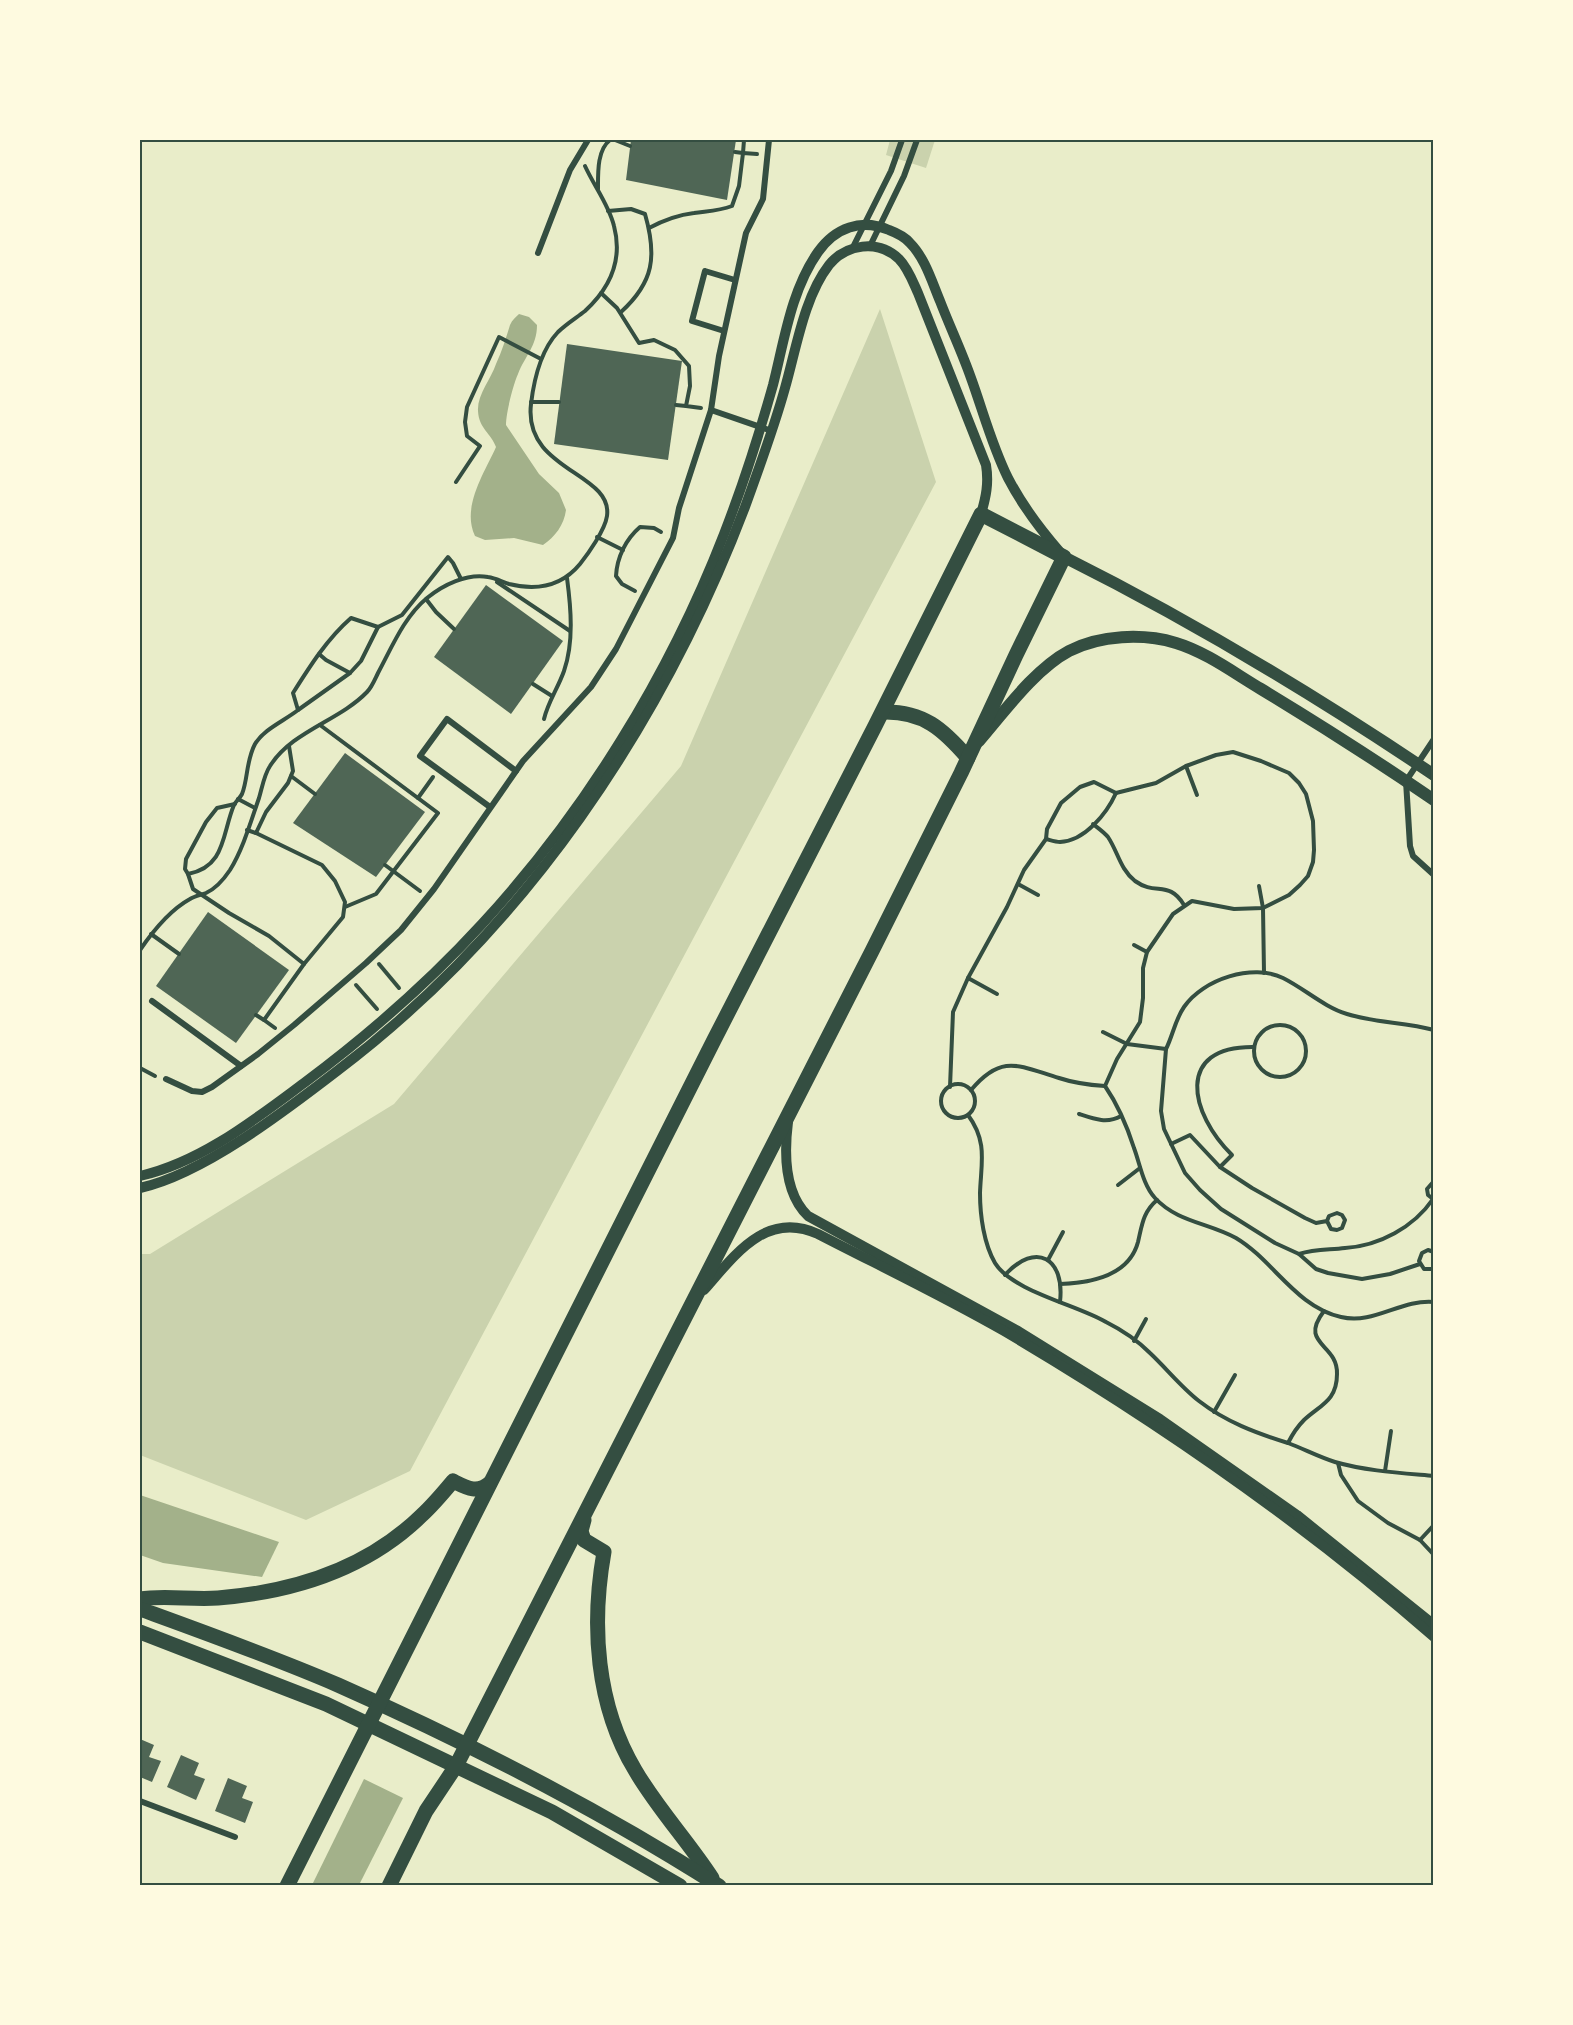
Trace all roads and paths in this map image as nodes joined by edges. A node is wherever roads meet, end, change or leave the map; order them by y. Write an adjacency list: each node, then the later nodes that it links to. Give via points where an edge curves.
1 (588, 140): 12 (street)
2 (610, 140): 13 (path, via 603,145 600,156)
3 (615, 140): 8 (path)
4 (744, 140): 10 (path)
5 (769, 140): 11 (street)
6 (902, 140): 15 (street)
7 (917, 140): 16 (street)
8 (630, 146)
9 (735, 152): 10 (path)
10 (743, 153): 11 (path); 17 (path, via 732,206 668,218)
11 (769, 154): 21 (street, via 763,199 746,233)
12 (579, 155): 13 (path); 20 (street)
13 (598, 192): 14 (path)
14 (608, 211): 17 (path, via 632,209 645,214); 22 (path, via 615,229 616,266)
15 (864, 224): 16 (street); 19 (street); 31 (street, via 849,226 831,237 807,272 788,327)
16 (879, 226): 18 (street); 37 (street, via 903,237 919,255 1008,478)
17 (649, 228): 23 (path, via 652,265 644,285)
18 (870, 246): 19 (street); 33 (street, via 899,258 918,293 986,465 988,481)
19 (853, 247): 31 (street, via 831,262 820,278)
20 (538, 253)
21 (735, 280): 24 (street); 24 (street, via 705,271 692,321)
22 (601, 293): 23 (path); 25 (path, via 557,333)
23 (621, 312): 29 (path, via 639,343 654,340 675,350 689,366)
24 (724, 331): 30 (street)
25 (541, 359): 26 (path); 32 (path, via 499,337 467,407 467,436 480,446)
26 (531, 402): 27 (path); 34 (path, via 532,426 544,449 603,496 607,517)
27 (559, 402)
28 (676, 405): 29 (path)
29 (686, 406): 30 (path)
30 (711, 410): 31 (street); 35 (street)
31 (766, 429): 99 (street, via 695,601 626,732 538,858 482,925); 125 (street, via 732,539 672,671 613,771 507,911 425,996 360,1054 240,1140 205,1161)
32 (456, 482)
33 (981, 514): 37 (main road); 51 (main road)
34 (597, 537): 36 (path); 39 (path)
35 (673, 538): 36 (path, via 654,528 640,527); 41 (street)
36 (622, 550): 41 (path, via 616,576 622,584)
37 (1064, 557): 56 (main road); 57 (main road, via 1227,645)
38 (490, 577): 39 (path, via 538,587); 40 (path); 45 (path)
39 (567, 578): 45 (path)
40 (461, 579): 42 (path); 43 (path, via 448,557 402,615)
41 (644, 596): 55 (street, via 591,687)
42 (426, 599): 44 (path); 52 (path, via 411,614 368,691)
43 (378, 627): 46 (path, via 351,618); 47 (path, via 361,661)
44 (454, 629)
45 (571, 631): 49 (path, via 564,670)
46 (318, 654): 47 (path); 50 (path, via 293,693)
47 (350, 673): 50 (path)
48 (533, 684): 49 (path)
49 (552, 696): 55 (path)
50 (298, 710): 69 (path, via 263,733 254,745)
51 (883, 712): 56 (main road, via 930,722); 150 (main road)
52 (320, 725): 54 (path); 67 (path)
53 (1434, 739): 57 (street)
54 (289, 746): 62 (path); 71 (path, via 268,768)
55 (537, 746): 60 (street)
56 (970, 754): 63 (main road, via 1020,695 1068,652 1086,644 1124,638 1162,640 1178,643 1217,663); 115 (main road)
57 (1417, 764): 61 (main road); 63 (street)
58 (1186, 766): 64 (path, via 1156,783); 66 (path); 87 (path, via 1233,752 1289,773 1306,794 1313,821 1313,862 1308,876 1289,895)
59 (439, 769): 60 (street, via 420,756 447,719); 67 (path); 70 (street)
60 (516, 771): 70 (street)
61 (1434, 775)
62 (291, 776): 65 (path); 74 (path)
63 (1406, 781): 68 (main road); 79 (street, via 1410,846 1413,856)
64 (1116, 793): 72 (path); 75 (path, via 1094,782 1080,787 1061,802)
65 (315, 794)
66 (1197, 795)
67 (418, 798): 77 (path, via 438,813)
68 (1434, 800)
69 (237, 801): 71 (path); 78 (path, via 227,833 210,865); 78 (path, via 217,808 206,822 186,859)
70 (490, 807): 84 (street)
71 (255, 808): 73 (path)
72 (1094, 824): 75 (path, via 1062,842); 85 (path, via 1106,834 1128,875 1148,888 1172,891)
73 (247, 830): 74 (path); 82 (path, via 230,870)
74 (256, 833): 86 (path, via 322,865 335,881)
75 (1046, 839): 80 (path)
76 (385, 865): 77 (path)
77 (394, 872): 84 (path); 86 (path, via 376,894)
78 (188, 874): 82 (path, via 193,889)
79 (1434, 875)
80 (1018, 884): 83 (path); 97 (path)
81 (1259, 886): 87 (path)
82 (201, 895): 88 (path, via 176,908); 94 (path, via 269,936)
83 (1038, 895)
84 (428, 897): 93 (street)
85 (1184, 905): 87 (path, via 1192,900 1234,909); 91 (path)
86 (344, 908): 94 (path, via 343,917)
87 (1263, 908): 95 (path)
88 (151, 934): 90 (path); 92 (path)
89 (1134, 945): 91 (path)
90 (140, 950)
91 (1147, 952): 107 (path, via 1140,1022)
92 (178, 954)
93 (373, 956): 96 (street); 99 (path)
94 (304, 963): 103 (path)
95 (1264, 973): 104 (path, via 1284,978 1348,1014); 109 (path, via 1230,977 1195,994 1178,1017)
96 (349, 977): 102 (path); 106 (street)
97 (968, 978): 98 (path); 113 (path, via 953,1012)
98 (998, 994)
99 (408, 998): 102 (street)
100 (152, 1001): 110 (street)
101 (256, 1015): 103 (path)
102 (385, 1018): 122 (street, via 345,1052 234,1132 170,1167)
103 (264, 1020): 106 (path)
104 (1434, 1030)
105 (1103, 1032): 107 (path)
106 (283, 1033): 110 (street)
107 (1127, 1044): 109 (path); 112 (path)
108 (1254, 1047): 108 (path, via 1258,1065 1272,1076 1289,1076 1306,1056 1304,1039 1293,1027 1285,1025 1262,1032); 120 (path, via 1221,1051 1203,1065 1198,1077 1201,1112 1232,1155)
109 (1167, 1049): 119 (path, via 1161,1111)
110 (241, 1066): 111 (street, via 202,1092)
111 (166, 1079)
112 (1105, 1086): 114 (path, via 1060,1079 1024,1066 1003,1065); 118 (path)
113 (950, 1087): 114 (path, via 962,1085); 117 (path, via 943,1095 944,1111 958,1118)
114 (971, 1090): 117 (path, via 975,1101)
115 (790, 1111): 137 (main road); 157 (street, via 786,1137 788,1171 795,1199 808,1216 1018,1331 1160,1419 1297,1515)
116 (1079, 1114): 118 (path, via 1099,1121)
117 (968, 1115): 135 (path, via 983,1149 980,1194 985,1237 994,1261)
118 (1121, 1115): 121 (path)
119 (1172, 1144): 120 (path, via 1190,1135); 131 (path, via 1185,1173 1221,1209)
120 (1220, 1167): 128 (path, via 1305,1218 1316,1223)
121 (1140, 1168): 124 (path); 127 (path)
122 (140, 1176)
123 (1434, 1181): 126 (path, via 1427,1189)
124 (1118, 1185)
125 (140, 1188)
126 (1433, 1199): 131 (path, via 1414,1220 1380,1240)
127 (1157, 1200): 136 (path, via 1143,1218 1130,1257 1118,1269 1090,1282); 140 (path, via 1184,1219 1238,1239)
128 (1327, 1221): 128 (path, via 1331,1229 1337,1230 1345,1220 1337,1213)
129 (1063, 1232): 132 (path)
130 (1434, 1252): 133 (path, via 1422,1253)
131 (1299, 1254): 133 (path, via 1316,1269 1349,1278 1390,1274)
132 (1048, 1260): 135 (path, via 1033,1257); 136 (path, via 1060,1276)
133 (1419, 1264): 134 (path, via 1426,1270)
134 (1434, 1269)
135 (1005, 1275): 138 (path)
136 (1060, 1284): 138 (path)
137 (693, 1301): 151 (main road); 159 (street, via 743,1248 763,1233 783,1227 818,1233 1002,1330 1148,1421 1294,1522)
138 (1060, 1302): 142 (path, via 1103,1320)
139 (1434, 1302): 140 (path, via 1403,1305 1360,1320)
140 (1324, 1311): 146 (path, via 1314,1329 1315,1336 1334,1358 1338,1369 1336,1388 1303,1421)
141 (1146, 1319): 142 (path)
142 (1134, 1341): 144 (path)
143 (1235, 1375): 144 (path)
144 (1214, 1412): 146 (path)
145 (1391, 1431): 148 (path)
146 (1288, 1443): 147 (path)
147 (1338, 1462): 148 (path); 153 (path, via 1341,1476 1358,1502)
148 (1385, 1471): 149 (path)
149 (1434, 1476)
150 (490, 1483): 155 (main road, via 476,1490 453,1481 421,1516 391,1540 361,1560 301,1585 219,1598); 160 (main road)
151 (586, 1513): 162 (main road); 166 (main road, via 583,1538 604,1552 598,1660 614,1728 634,1769)
152 (1434, 1525): 153 (path)
153 (1420, 1540): 154 (path)
154 (1434, 1555)
155 (140, 1599)
156 (140, 1609): 160 (main road)
157 (1434, 1625)
158 (140, 1632): 161 (main road, via 294,1690)
159 (1434, 1637)
160 (378, 1704): 161 (main road); 162 (main road)
161 (368, 1725): 163 (main road); 167 (main road)
162 (466, 1746): 163 (main road); 166 (main road, via 584,1805)
163 (456, 1766): 168 (main road, via 426,1811); 169 (main road, via 552,1812)
164 (140, 1801): 165 (street)
165 (235, 1838)
166 (717, 1884)
167 (287, 1886)
168 (389, 1886)
169 (680, 1886)

